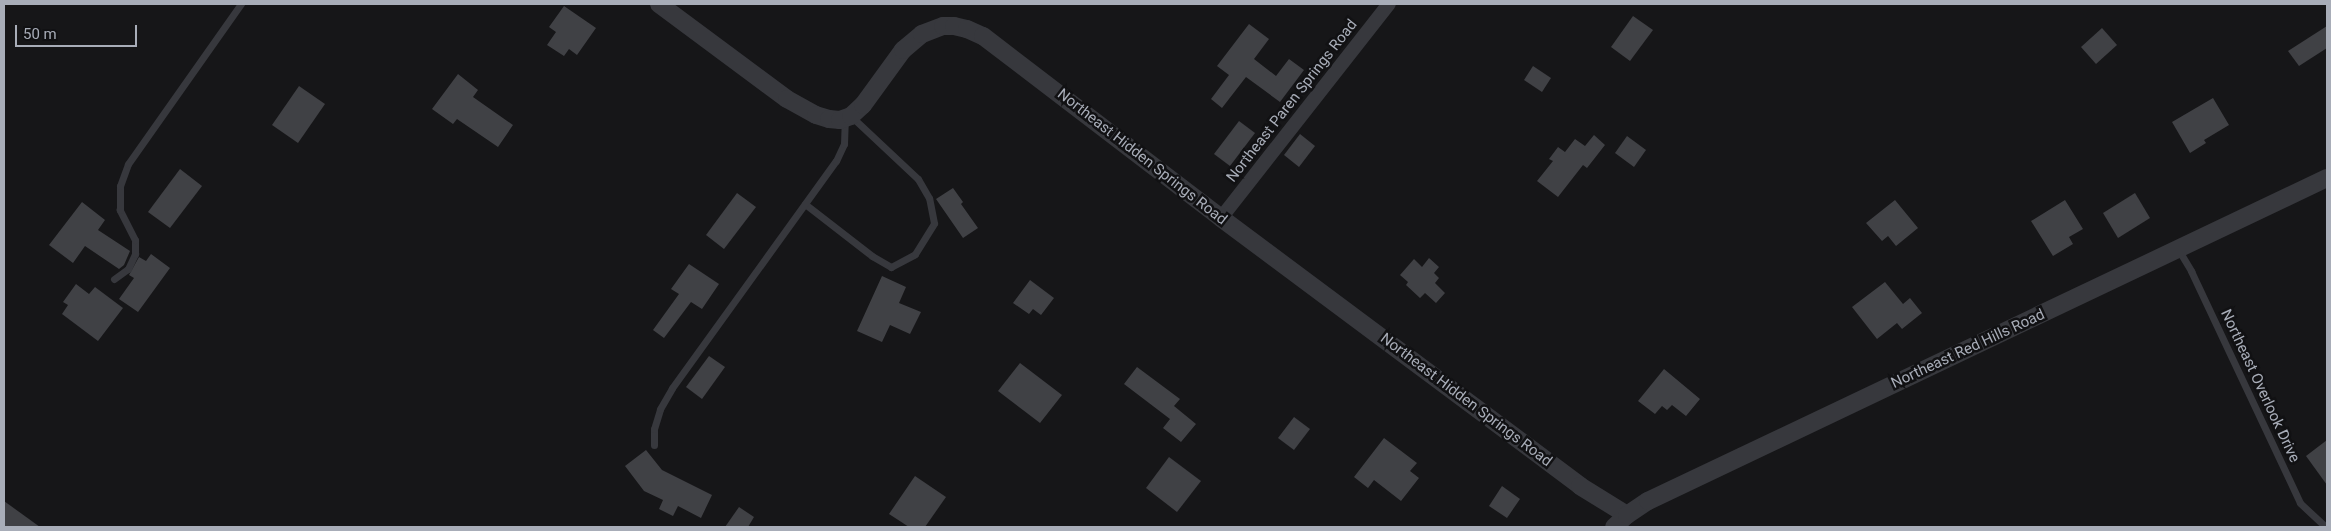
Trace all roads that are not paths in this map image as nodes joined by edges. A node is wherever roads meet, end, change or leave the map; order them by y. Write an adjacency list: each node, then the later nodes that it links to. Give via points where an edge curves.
1 (241, 4): 9 (lane, via 128,164 120,186 120,210 135,240 135,254 128,269)
2 (659, 4): 4 (street, via 801,108 829,119)
3 (1389, 4): 7 (street, Northeast Paren Springs Road)
4 (848, 117): 6 (lane, via 844,144 836,161); 6 (lane, via 918,179 929,198 934,223 915,254 891,267); 7 (street, Northeast Hidden Springs Road, via 863,105 912,41 943,26 967,29 998,46)
5 (2327, 178): 8 (street, Northeast Red Hills Road)
6 (805, 204): 10 (lane, via 672,388 660,409 654,429)
7 (1221, 218): 11 (street, Northeast Hidden Springs Road, via 1580,486)
8 (2178, 249): 11 (street, Northeast Red Hills Road, via 1741,456); 13 (lane, Northeast Overlook Drive, via 2300,503)
9 (114, 279)
10 (654, 445)
11 (1627, 514): 12 (street, Northeast Red Hills Road)
12 (1614, 527)
13 (2326, 527)

